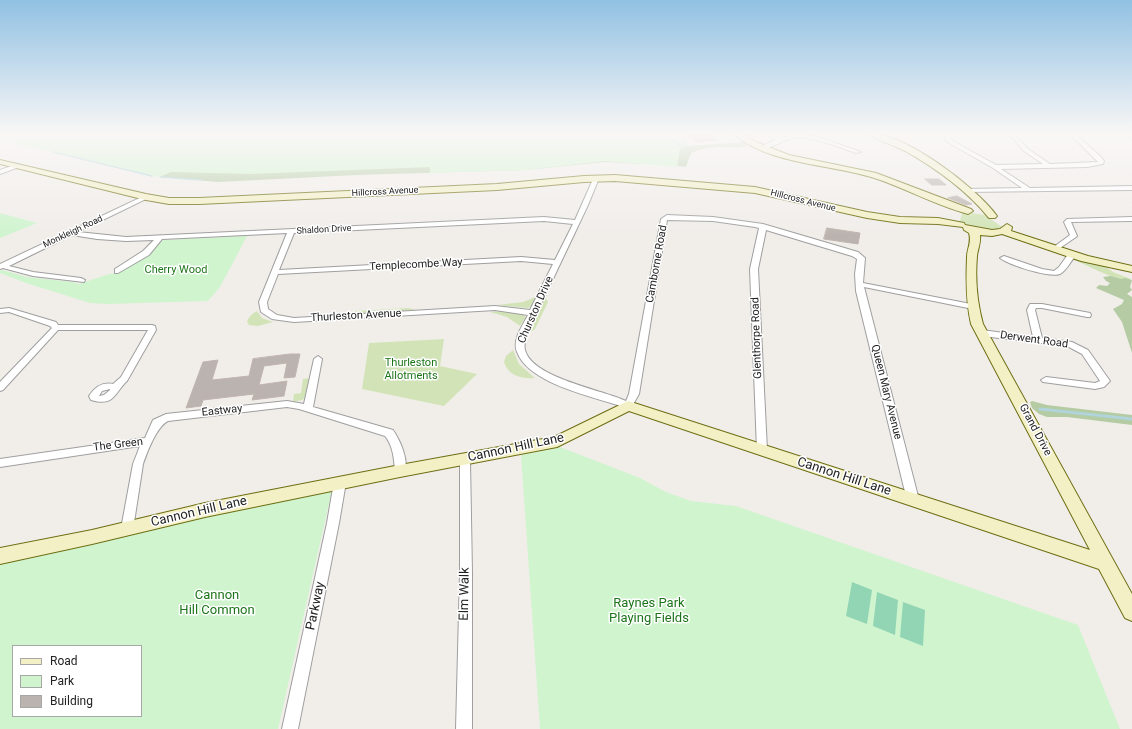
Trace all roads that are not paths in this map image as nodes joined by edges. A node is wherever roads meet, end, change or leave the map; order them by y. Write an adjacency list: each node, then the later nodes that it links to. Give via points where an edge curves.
1 (14, 167): 6 (street)
2 (21, 167): 11 (street, Hillcross Avenue)
3 (835, 167): 12 (street, via 870,174)
4 (936, 167): 10 (street)
5 (995, 167): 9 (street)
6 (0, 172)
7 (596, 178): 11 (street, Hillcross Avenue, via 510,186 206,200 169,201); 16 (street, Hillcross Avenue, via 749,189 867,216 900,220); 19 (street, Churston Drive)
8 (1132, 188): 9 (street)
9 (1030, 190): 10 (street)
10 (967, 191): 13 (street)
11 (146, 197): 25 (street, Monkleigh Road)
12 (933, 199): 14 (street); 16 (street)
13 (979, 203): 14 (street, via 980,208); 15 (street, via 986,207)
14 (971, 211): 15 (street); 16 (street, via 959,212)
15 (992, 216): 22 (street)
16 (958, 219): 23 (street)
17 (1122, 219): 18 (street); 21 (street); 29 (street, via 1068,220 1074,236)
18 (1132, 219)
19 (577, 222): 24 (street, Shaldon Drive, via 544,219); 33 (street, Churston Drive)
20 (763, 226): 30 (street, Camborne Road); 51 (street, Camborne Road, via 713,219 671,216 665,218 634,394); 54 (street, Glenthorpe Road, via 754,269)
21 (1132, 226)
22 (1004, 229): 26 (street); 29 (street)
23 (971, 230): 26 (street); 28 (street)
24 (291, 232): 27 (street, Shaldon Drive); 37 (street, Thurleston Avenue)
25 (72, 233): 27 (street, Shaldon Drive, via 107,238); 34 (street, Monkleigh Road)
26 (987, 234): 28 (street)
27 (160, 237): 36 (street, via 146,253)
28 (976, 241): 40 (street, Grand Drive, via 972,259)
29 (1055, 249): 31 (street)
30 (855, 254): 39 (street, Queen Mary Avenue, via 861,258)
31 (1072, 255): 32 (street, via 1055,273); 35 (street)
32 (1004, 258)
33 (557, 262): 37 (street, Templecombe Way, via 521,259); 42 (street, Churston Drive)
34 (1, 266): 38 (street, via 33,274)
35 (1132, 269)
36 (118, 271)
37 (275, 272): 42 (street, Thurleston Avenue, via 263,305 269,314 283,319 495,308)
38 (81, 280)
39 (859, 284): 40 (street); 59 (street, Queen Mary Avenue)
40 (972, 307): 45 (street, Grand Drive)
41 (0, 311): 44 (street, via 9,310 53,324)
42 (533, 313): 51 (street, Churston Drive, via 519,343 521,353 533,368 564,383)
43 (1087, 315): 46 (street, via 1033,306 1031,310)
44 (56, 328): 49 (street, via 152,328 124,379); 50 (street)
45 (982, 332): 46 (street, Derwent Road); 62 (street, Grand Drive)
46 (1038, 339): 48 (street, Derwent Road, via 1062,342 1081,349 1105,381 1095,386)
47 (318, 359): 52 (street)
48 (1046, 380)
49 (115, 387)
50 (0, 388)
51 (628, 406): 54 (street, Cannon Hill Lane); 55 (street, Cannon Hill Lane, via 562,440)
52 (308, 408): 53 (street, Eastway, via 287,404 166,418 159,421); 57 (street, Eastway, via 389,434 398,453)
53 (148, 441): 56 (street, The Green); 60 (street, The Green, via 138,464)
54 (762, 450): 59 (street, Cannon Hill Lane)
55 (465, 460): 57 (street, Cannon Hill Lane); 65 (street, Elm Walk)
56 (0, 463)
57 (400, 470): 58 (street, Cannon Hill Lane)
58 (340, 482): 60 (street, Cannon Hill Lane); 64 (street, Parkway)
59 (913, 500): 62 (street, Cannon Hill Lane)
60 (127, 529): 61 (street, Cannon Hill Lane)
61 (0, 556)
62 (1105, 564): 63 (street, Grand Drive)
63 (1132, 612)
64 (290, 729)
65 (464, 729)

